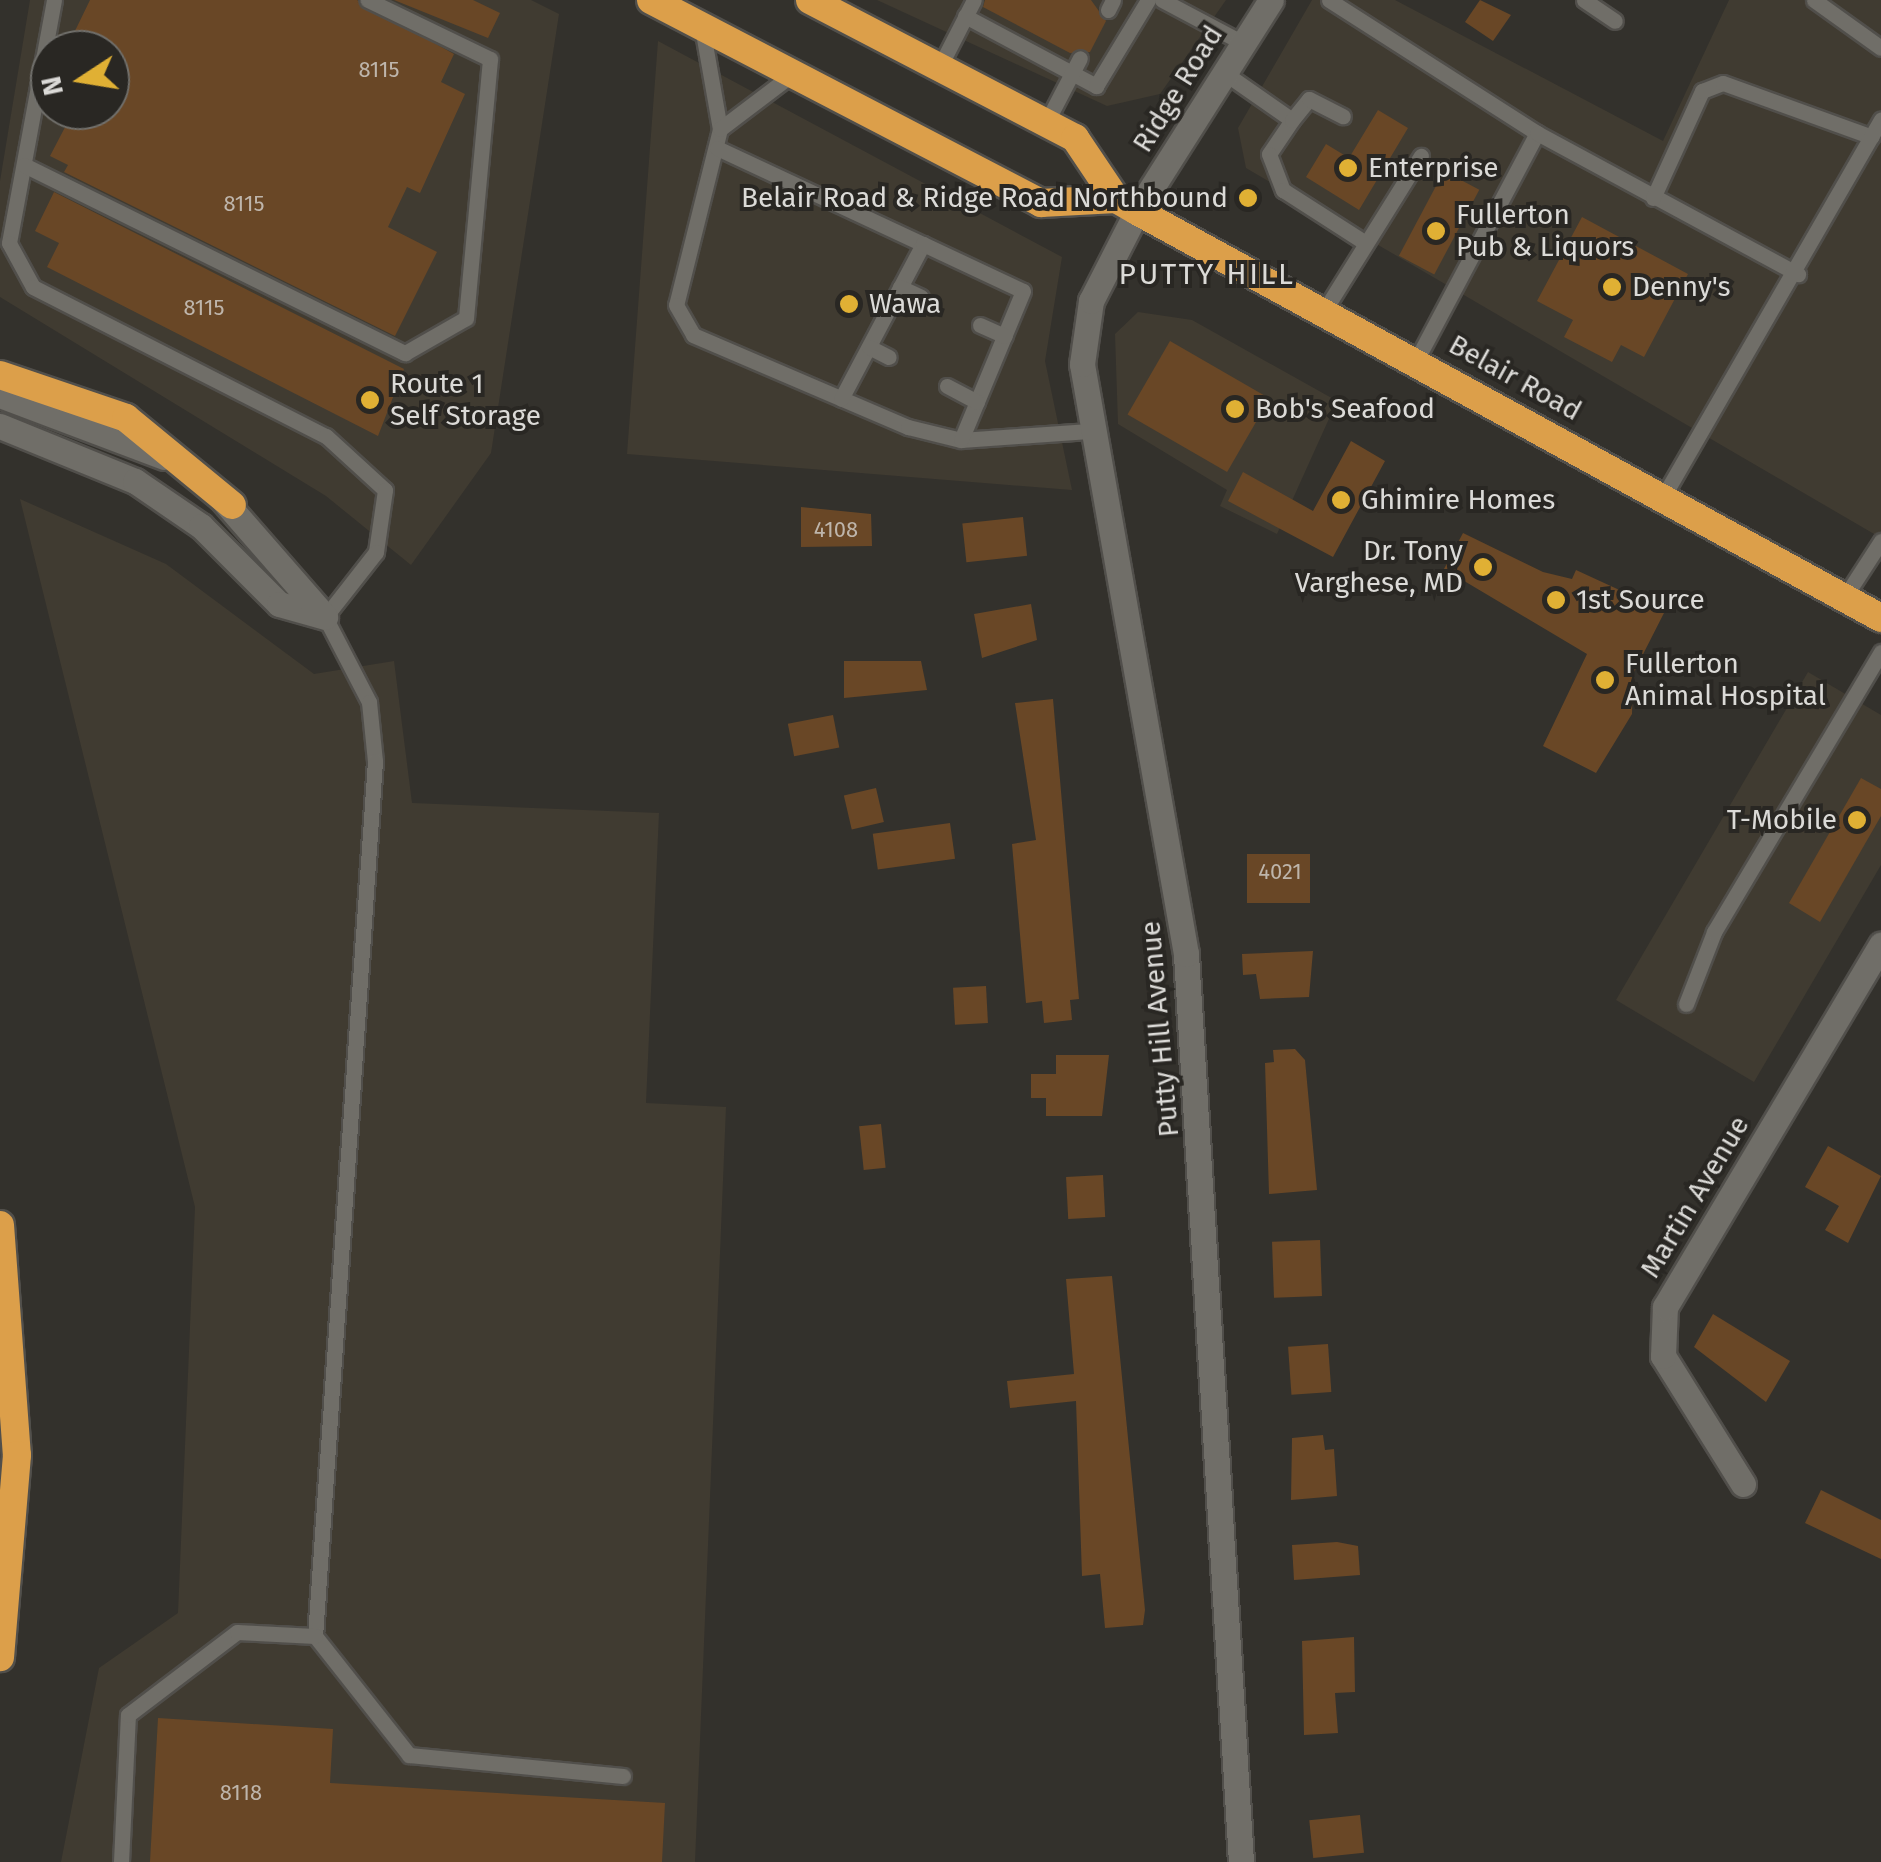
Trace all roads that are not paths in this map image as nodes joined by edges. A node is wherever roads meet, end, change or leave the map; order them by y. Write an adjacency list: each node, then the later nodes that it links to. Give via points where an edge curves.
1 (54, 0): 34 (lane)
2 (368, 0): 34 (lane, via 490,59 466,318 405,353)
3 (652, 0): 15 (highway)
4 (810, 0): 21 (highway, Belair Road)
5 (974, 0): 13 (lane)
6 (1148, 0): 23 (lane, via 1096,86)
7 (1162, 0): 12 (lane)
8 (1270, 0): 16 (street, Ridge Road)
9 (1328, 0): 30 (lane)
10 (1584, 0): 14 (lane)
11 (1814, 0): 18 (lane)
12 (1195, 6): 16 (lane)
13 (966, 16): 20 (lane, via 1014,33); 21 (lane)
14 (1614, 21)
15 (701, 25): 22 (highway); 29 (lane)
16 (1244, 43): 24 (street, Ridge Road)
17 (1054, 44): 20 (lane)
18 (1881, 48)
19 (1080, 58): 23 (lane)
20 (1045, 60): 23 (lane)
21 (938, 68): 28 (highway, Belair Road)
22 (794, 72): 29 (lane); 36 (highway, via 1041,203)
23 (1072, 74): 28 (lane)
24 (1226, 74): 27 (lane); 36 (street, Ridge Road)
25 (1343, 116): 27 (lane, via 1309,98)
26 (1881, 119): 31 (lane)
27 (1292, 120): 37 (lane, via 1269,154 1283,190)
28 (1046, 123): 36 (highway, Belair Road, via 1075,138)
29 (720, 129): 32 (lane)
30 (1537, 133): 35 (lane); 47 (lane)
31 (1872, 137): 35 (lane, via 1723,83 1702,91); 39 (lane)
32 (717, 148): 38 (lane); 51 (lane, via 676,306 693,334)
33 (1421, 156): 37 (lane)
34 (24, 164): 60 (lane, via 9,243 33,287 326,436 385,490 376,552)
35 (1653, 198): 39 (lane)
36 (1126, 205): 42 (highway, Belair Road); 54 (street, Putty Hill Avenue, via 1090,301 1082,364)
37 (1364, 242): 42 (lane)
38 (923, 244): 40 (lane); 44 (lane, via 1023,292)
39 (1798, 274): 56 (lane)
40 (900, 288): 41 (lane); 45 (lane)
41 (922, 297)
42 (1324, 311): 47 (highway, Belair Road)
43 (980, 325): 44 (lane)
44 (1004, 336): 52 (lane)
45 (869, 347): 46 (lane); 51 (lane)
46 (889, 357)
47 (1416, 361): 56 (highway, Belair Road)
48 (0, 375): 57 (highway, via 126,418)
49 (947, 386): 52 (lane)
50 (0, 396): 57 (street, via 139,444)
51 (841, 399): 55 (lane)
52 (977, 402): 55 (lane)
53 (0, 426): 60 (street, via 135,482 201,526 279,604)
54 (1089, 430): 55 (lane); 71 (street, Putty Hill Avenue, via 1186,954)
55 (961, 440)
56 (1664, 498): 59 (highway, Belair Road)
57 (232, 505): 60 (street)
58 (1881, 541): 59 (lane)
59 (1844, 598): 61 (highway, Belair Road)
60 (325, 617): 67 (lane, via 370,702 375,761)
61 (1881, 618)
62 (1881, 652): 64 (lane, via 1714,932)
63 (1881, 946): 66 (street, Martin Avenue, via 1665,1308 1663,1356)
64 (1686, 1004)
65 (0, 1225): 68 (highway, via 18,1455)
66 (1743, 1484)
67 (314, 1636): 69 (lane, via 409,1755); 70 (lane, via 237,1632 128,1715)
68 (0, 1657)
69 (623, 1776)
70 (121, 1862)
71 (1242, 1862)

